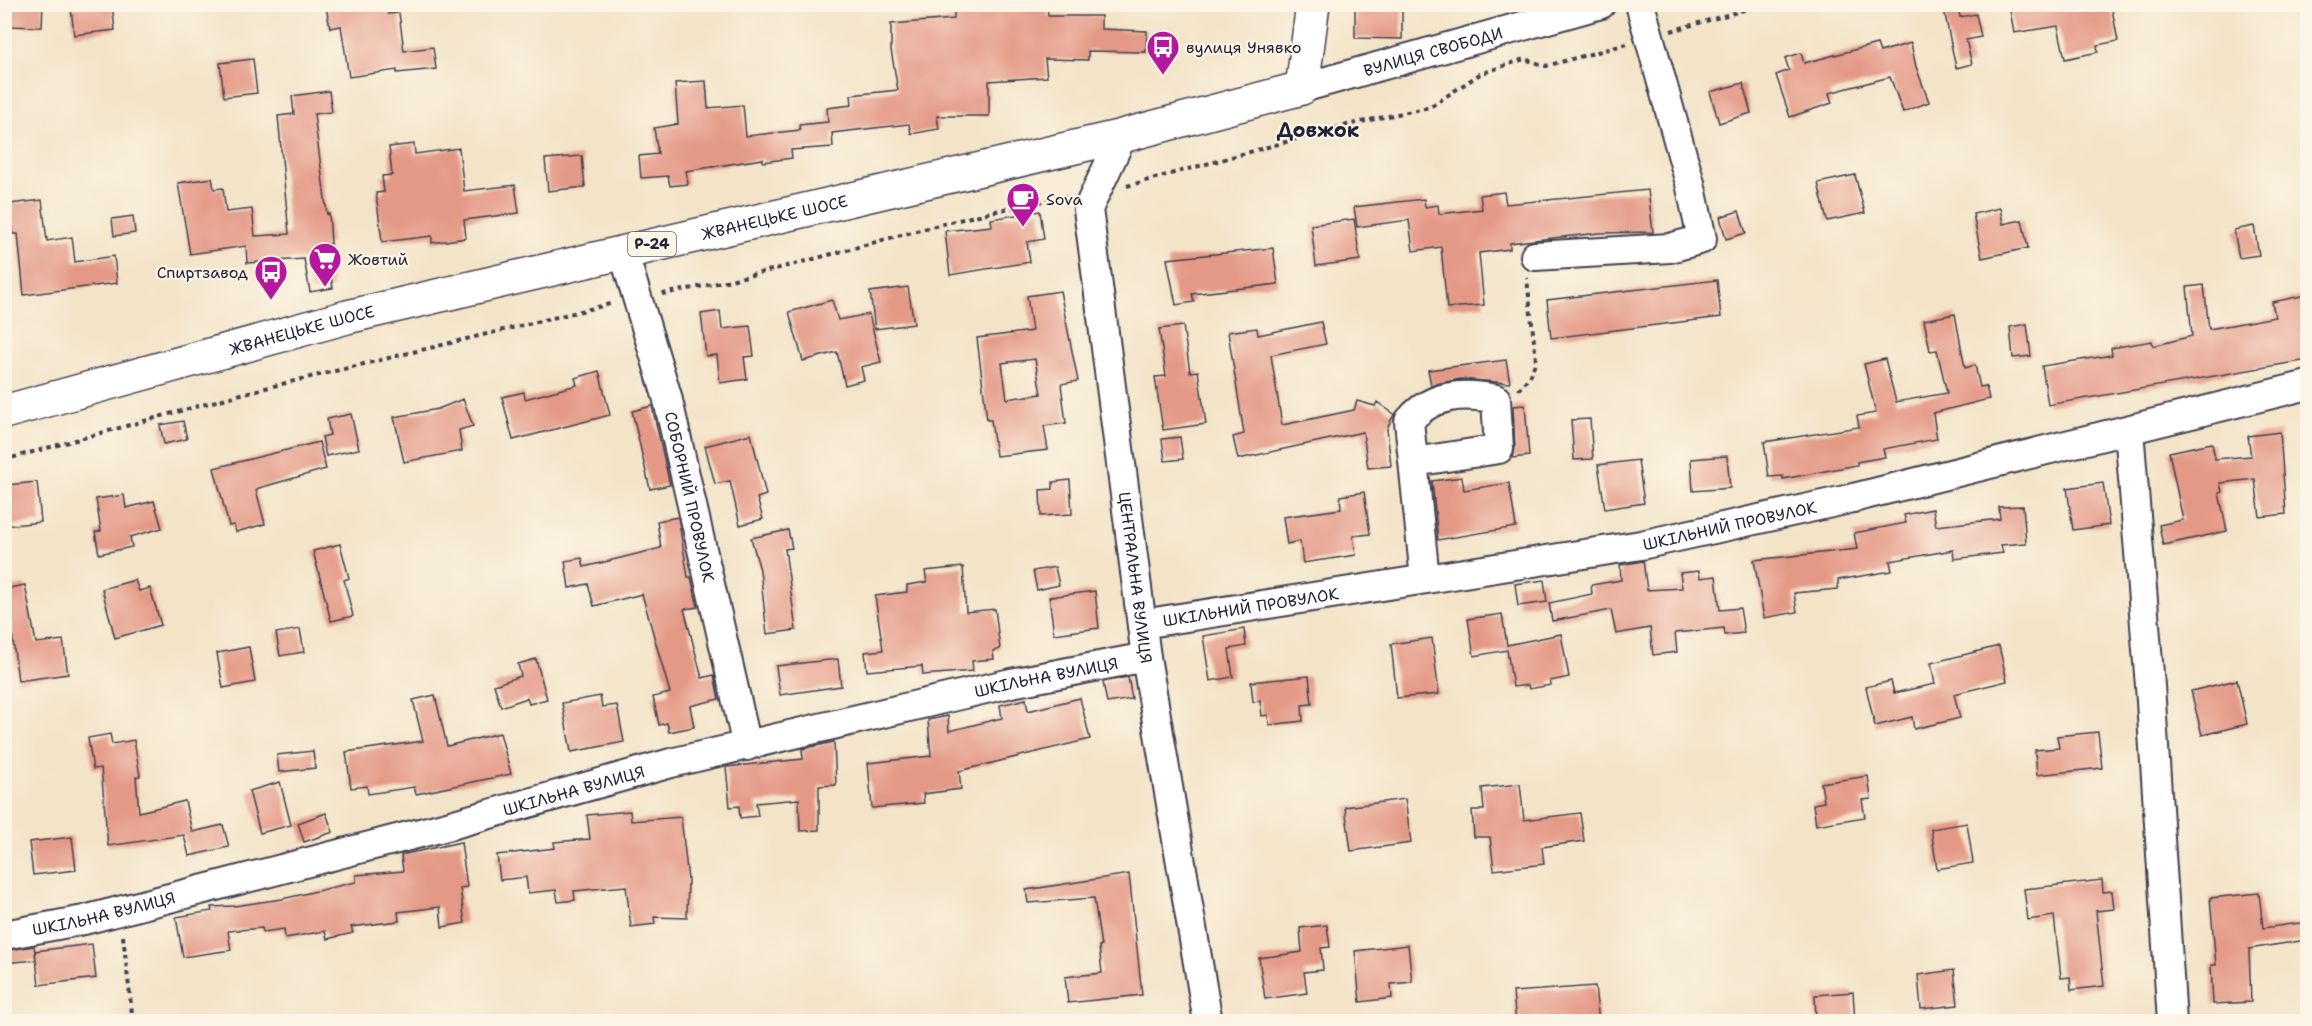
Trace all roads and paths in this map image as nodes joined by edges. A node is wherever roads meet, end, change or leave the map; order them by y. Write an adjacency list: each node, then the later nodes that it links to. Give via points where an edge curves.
1 (1313, 4): 6 (main road)
2 (1601, 4): 6 (street, ВУЛИЦЯ СВОБОДИ)
3 (1640, 4): 5 (street)
4 (1765, 4): 5 (path)
5 (1649, 37): 8 (path, via 1546,66 1524,59 1480,74 1430,107 1347,125); 10 (street, via 1702,239 1660,249)
6 (1302, 88): 7 (main road, ЖВАНЕЦЬКЕ ШОСЕ / Р-24)
7 (1122, 136): 8 (street, ЦЕНТРАЛЬНА ВУЛИЦЯ); 9 (main road, ЖВАНЕЦЬКЕ ШОСЕ / Р-24)
8 (1096, 192): 11 (path, via 1028,204 863,247); 19 (street, ЦЕНТРАЛЬНА ВУЛИЦЯ, via 1089,209)
9 (623, 251): 11 (street, СОБОРНИЙ ПРОВУЛОК); 14 (main road, ЖВАНЕЦЬКЕ ШОСЕ / Р-24, via 347,317)
10 (1535, 256): 13 (path, via 1526,274 1536,360 1531,375 1517,391)
11 (637, 298): 16 (path, via 245,393); 21 (street, СОБОРНИЙ ПРОВУЛОК, via 666,396)
12 (2307, 385): 15 (street, ШКІЛЬНИЙ ПРОВУЛОК)
13 (1496, 399): 17 (street, via 1498,449); 17 (street, via 1467,396 1426,404 1409,421)
14 (4, 412)
15 (2129, 430): 18 (street, ШКІЛЬНИЙ ПРОВУЛОК, via 1641,545); 26 (street)
16 (4, 459)
17 (1414, 462): 18 (street)
18 (1425, 579): 19 (street, ШКІЛЬНИЙ ПРОВУЛОК)
19 (1142, 624): 20 (street, ЦЕНТРАЛЬНА ВУЛИЦЯ)
20 (1146, 657): 21 (street, ШКІЛЬНА ВУЛИЦЯ, via 1011,683); 25 (street, ЦЕНТРАЛЬНА ВУЛИЦЯ)
21 (747, 746): 22 (street, ШКІЛЬНА ВУЛИЦЯ)
22 (120, 911): 23 (street, ШКІЛЬНА ВУЛИЦЯ); 24 (path)
23 (4, 935)
24 (133, 1022)
25 (1208, 1022)
26 (2172, 1022)

